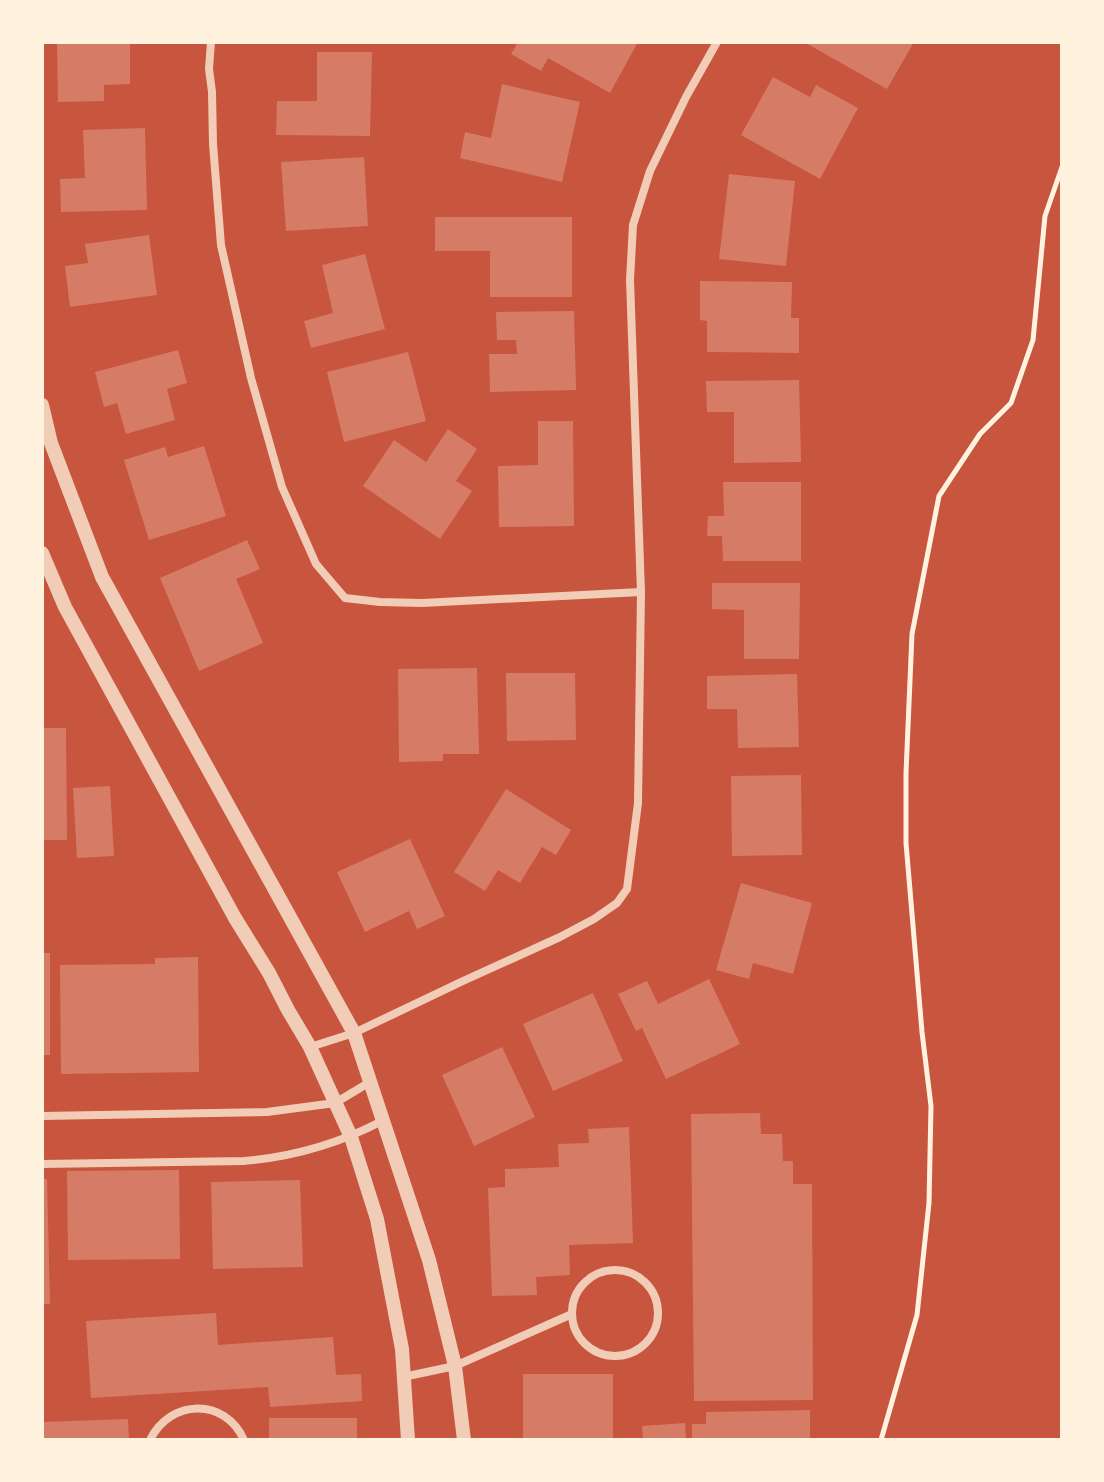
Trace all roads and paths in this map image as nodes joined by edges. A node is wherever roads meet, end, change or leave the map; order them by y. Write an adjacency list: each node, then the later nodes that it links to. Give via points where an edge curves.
1 (211, 42): 7 (street, via 221,245 278,474 316,564 345,598 380,602)
2 (717, 42): 7 (street, via 650,171 633,225 630,280)
3 (1062, 167): 23 (path, via 1045,216 1033,340 1011,403 980,434 939,496 912,634 906,843 931,1106 929,1203 917,1315)
4 (42, 405): 5 (street)
5 (46, 444): 8 (street, via 102,577)
6 (42, 553): 9 (street, via 65,607)
7 (641, 592): 8 (street, via 638,803 627,889 617,903 560,937)
8 (354, 1033): 9 (street); 10 (street)
9 (310, 1047): 11 (street)
10 (370, 1082): 11 (street); 13 (street)
11 (335, 1103): 12 (street, via 267,1112); 14 (street)
12 (42, 1116)
13 (382, 1121): 14 (street); 17 (street, via 429,1260)
14 (351, 1137): 15 (street, via 275,1159); 18 (street, via 377,1219)
15 (42, 1164)
16 (572, 1314): 16 (street, via 578,1335 594,1351 616,1357 638,1351 653,1334 659,1312 653,1290 636,1274 614,1269 593,1275 577,1291); 17 (street)
17 (455, 1366): 18 (street); 22 (street)
18 (403, 1377): 21 (street)
19 (150, 1440): 20 (street, via 170,1415 198,1408 224,1416)
20 (244, 1440)
21 (408, 1440)
22 (464, 1440)
23 (881, 1440)

